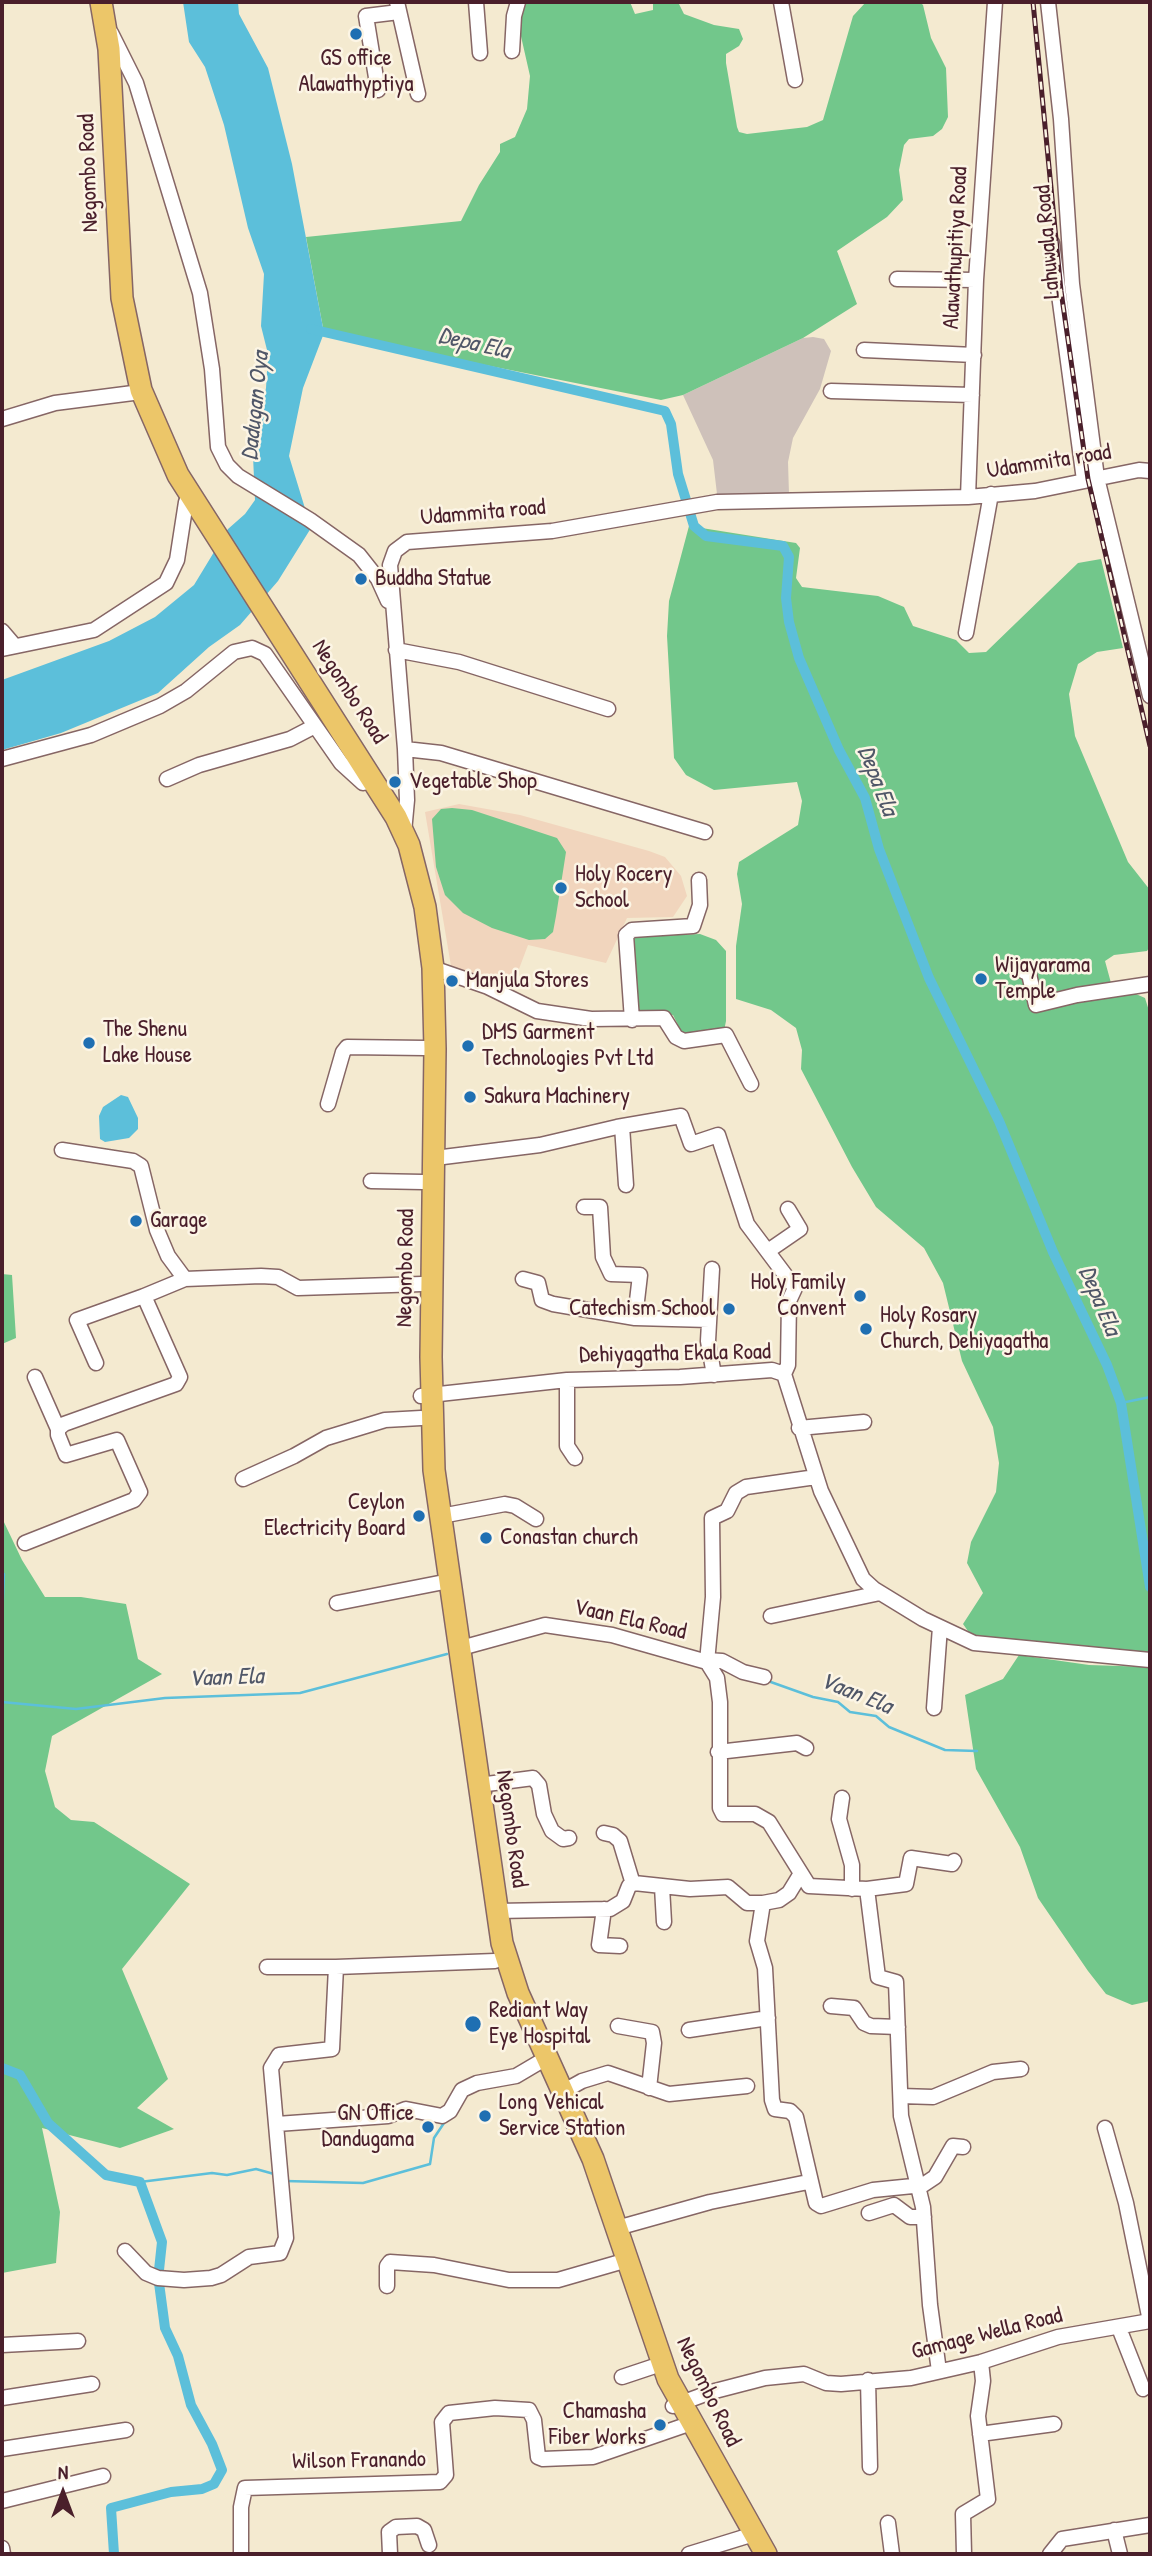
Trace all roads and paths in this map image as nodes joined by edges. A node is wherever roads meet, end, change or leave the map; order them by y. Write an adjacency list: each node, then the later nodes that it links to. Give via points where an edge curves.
1 (91, 2): 21 (highway, Negombo Road, via 103,85 112,299)
2 (101, 2): 9 (highway, Negombo Road)
3 (476, 2): 11 (street)
4 (518, 2): 10 (street)
5 (781, 2): 12 (street)
6 (995, 2): 17 (street, Alawathupitiya Road)
7 (1048, 2): 25 (street, Lahuwala Road)
8 (398, 7): 13 (street, via 366,16); 14 (street)
9 (106, 27): 29 (highway, Negombo Road, via 118,259 127,329 141,390); 30 (street, via 136,83 200,293 218,447 237,476 359,555 378,579)
10 (512, 51)
11 (480, 53)
12 (794, 80)
13 (378, 90)
14 (418, 94)
15 (1052, 243): 25 (street)
16 (897, 279): 17 (street)
17 (976, 280): 19 (street, Alawathupitiya Road)
18 (864, 350): 19 (street)
19 (974, 355): 22 (street, Alawathupitiya Road)
20 (831, 391): 22 (street)
21 (132, 393): 23 (street, via 55,403); 28 (highway, Negombo Road, via 150,438)
22 (972, 395): 27 (street, Alawathupitiya Road)
23 (2, 419)
24 (1150, 471): 25 (street, Udammita road)
25 (1091, 479): 26 (street, Udammita road, via 1035,491); 36 (street)
26 (991, 494): 27 (street, Udammita road); 33 (street)
27 (968, 497): 30 (street, Udammita road, via 736,501 552,531 407,542 395,551 390,565)
28 (186, 502): 29 (highway, Negombo Road); 34 (street, via 177,560 166,583 94,630)
29 (204, 524): 31 (highway, Negombo Road)
30 (393, 615): 35 (street, Udammita road)
31 (267, 622): 42 (highway, Negombo Road); 44 (highway, Negombo Road, via 372,775)
32 (2, 631): 34 (street)
33 (966, 633)
34 (8, 647)
35 (396, 650): 37 (street, via 459,663); 39 (street, Udammita road)
36 (1150, 696)
37 (608, 709)
38 (315, 726): 40 (street, via 265,654 251,648 234,652 160,706 91,735); 41 (street); 42 (street, via 341,763)
39 (405, 749): 43 (street, via 441,753); 44 (street, Udammita road, via 407,800)
40 (2, 759)
41 (167, 779)
42 (363, 783): 44 (highway, Negombo Road)
43 (705, 832)
44 (402, 842): 47 (highway, Negombo Road, via 425,907); 50 (highway, Negombo Road, via 421,940)
45 (699, 880): 49 (street, via 700,905 693,926 632,930 626,935)
46 (1014, 967): 48 (street, via 1029,974 1036,1005)
47 (433, 968): 49 (street, via 537,1011 570,1018); 55 (highway, Negombo Road)
48 (1150, 984)
49 (632, 1020): 51 (street, via 664,1018 684,1041 726,1035)
50 (425, 1048): 52 (street, via 347,1047); 57 (highway, Negombo Road)
51 (751, 1084)
52 (328, 1104)
53 (622, 1126): 55 (street, via 540,1145); 58 (street); 61 (street, via 681,1116 691,1144 718,1135 747,1224)
54 (62, 1150): 63 (street, via 141,1166 157,1230)
55 (435, 1158): 74 (highway, Negombo Road)
56 (371, 1181): 57 (street)
57 (423, 1182): 65 (highway, Negombo Road)
58 (626, 1185)
59 (584, 1207): 67 (street, via 600,1207 603,1258 611,1274 640,1275)
60 (788, 1209): 61 (street, via 800,1229)
61 (768, 1251): 70 (street, via 794,1288)
62 (712, 1269): 68 (street)
63 (185, 1279): 65 (street, via 278,1277 298,1288); 66 (street)
64 (523, 1279): 67 (street, via 538,1283 542,1300 553,1304)
65 (422, 1284): 74 (highway, Negombo Road)
66 (144, 1296): 69 (street, via 77,1320); 78 (street, via 180,1377 176,1384)
67 (635, 1318): 68 (street)
68 (709, 1320): 71 (street)
69 (96, 1363)
70 (784, 1374): 71 (street, Dehiyagatha Ekala Road, via 772,1370); 77 (street, Dehiyagatha Ekala Road)
71 (714, 1375): 73 (street, Dehiyagatha Ekala Road)
72 (35, 1377): 78 (street)
73 (568, 1380): 74 (street, Dehiyagatha Ekala Road); 79 (street, via 567,1446)
74 (426, 1396): 75 (highway, Negombo Road); 82 (highway, Negombo Road)
75 (421, 1418): 81 (street, via 385,1420 326,1437); 85 (highway, Negombo Road)
76 (864, 1422): 77 (street)
77 (799, 1428): 80 (street, Dehiyagatha Ekala Road)
78 (58, 1429): 84 (street, via 66,1455 117,1440 140,1492 134,1500)
79 (575, 1458)
80 (816, 1478): 86 (street, Dehiyagatha Ekala Road, via 863,1579); 92 (street, via 747,1487 736,1493 727,1511 712,1518 713,1597)
81 (243, 1479)
82 (441, 1516): 83 (street, via 505,1504); 90 (highway, Negombo Road)
83 (536, 1519)
84 (25, 1543)
85 (439, 1583): 87 (street); 112 (highway, Negombo Road)
86 (880, 1593): 88 (street); 89 (street, Dehiyagatha Ekala Road)
87 (337, 1603)
88 (771, 1616)
89 (940, 1627): 91 (street, Dehiyagatha Ekala Road, via 985,1646); 94 (street)
90 (461, 1648): 92 (street, Vaan Ela Road, via 545,1625 612,1635); 97 (highway, Negombo Road)
91 (1150, 1660)
92 (707, 1661): 93 (street, Vaan Ela Road, via 722,1661); 96 (street, via 717,1678)
93 (764, 1677)
94 (934, 1708)
95 (807, 1748): 96 (street, via 797,1743)
96 (718, 1752): 102 (street, via 723,1814 761,1816)
97 (479, 1785): 100 (street, via 533,1778 552,1831); 109 (highway, Negombo Road)
98 (842, 1798): 105 (street, via 839,1819 852,1865)
99 (604, 1833): 103 (street, via 620,1841)
100 (569, 1838)
101 (954, 1861): 106 (street, via 911,1858 906,1884)
102 (800, 1875): 105 (street, via 808,1886); 107 (street, via 789,1893)
103 (633, 1884): 104 (street); 108 (street, via 618,1906)
104 (662, 1887): 107 (street, via 729,1887 747,1903); 110 (street)
105 (852, 1889): 106 (street)
106 (867, 1889): 118 (street, via 878,1977 896,1982)
107 (763, 1903): 116 (street, via 757,1941 765,1968)
108 (604, 1909): 109 (street); 111 (street, via 599,1945)
109 (496, 1911): 124 (highway, Negombo Road, via 518,1993)
110 (664, 1922)
111 (620, 1946)
112 (495, 1961): 114 (street); 120 (highway, Negombo Road)
113 (267, 1967): 114 (street)
114 (336, 1967): 126 (street, via 332,2049 288,2052 279,2055 271,2068)
115 (831, 2006): 118 (street, via 854,2008 871,2026)
116 (768, 2018): 119 (street); 129 (street, via 772,2100 775,2109 796,2117)
117 (618, 2026): 123 (street, via 652,2032)
118 (898, 2027): 125 (street)
119 (689, 2030)
120 (538, 2063): 126 (street, via 516,2076 462,2090 442,2116 406,2109 388,2116); 135 (highway, Negombo Road, via 575,2142)
121 (1021, 2069): 125 (street, via 993,2072 933,2097)
122 (747, 2086): 123 (street, via 682,2094)
123 (649, 2088): 124 (street, via 608,2073)
124 (564, 2091): 133 (highway, Negombo Road)
125 (901, 2096): 130 (street, via 901,2116)
126 (277, 2124): 134 (street, via 286,2238 280,2253 249,2257 211,2278 184,2280 146,2273)
127 (1105, 2128): 137 (street)
128 (964, 2147): 130 (street, via 953,2146 935,2177)
129 (808, 2182): 130 (street, via 821,2206 873,2190); 133 (street)
130 (917, 2186): 132 (street)
131 (869, 2213): 132 (street, via 894,2204 910,2217)
132 (924, 2217): 143 (street)
133 (617, 2228): 149 (highway, Negombo Road)
134 (125, 2251)
135 (617, 2263): 136 (street, via 558,2280 509,2280 444,2266 390,2262); 142 (highway, Negombo Road)
136 (387, 2286)
137 (1150, 2321): 138 (street, Gamage Wella Road)
138 (1119, 2329): 141 (street, Gamage Wella Road, via 1045,2340); 147 (street)
139 (78, 2342): 140 (street)
140 (2, 2345)
141 (981, 2362): 143 (street, Gamage Wella Road); 153 (street)
142 (652, 2367): 144 (street); 149 (highway, Negombo Road)
143 (939, 2371): 145 (street, Gamage Wella Road)
144 (622, 2376)
145 (868, 2380): 149 (street, Gamage Wella Road, via 826,2383 804,2374 765,2378); 155 (street)
146 (92, 2384): 148 (street)
147 (1143, 2389)
148 (2, 2398)
149 (677, 2405): 151 (highway, Negombo Road); 161 (highway, Negombo Road)
150 (1054, 2424): 153 (street)
151 (682, 2426): 161 (highway, Negombo Road); 165 (street, Wilson Franando, via 593,2457 542,2459 529,2410 495,2407 449,2413 442,2422 446,2475 440,2482 244,2488)
152 (127, 2430): 154 (street)
153 (980, 2434): 170 (street, via 988,2499 964,2514)
154 (2, 2449)
155 (870, 2467)
156 (103, 2476): 157 (street)
157 (2, 2501)
158 (888, 2523): 169 (street)
159 (1150, 2525): 160 (street)
160 (1114, 2530): 171 (street, via 1062,2539); 172 (street)
161 (751, 2542): 167 (street); 168 (highway, Negombo Road)
162 (429, 2545): 166 (street, via 424,2530 396,2527 389,2532)
163 (2, 2548): 164 (street)
164 (2, 2554)
165 (241, 2554)
166 (390, 2554)
167 (689, 2554)
168 (765, 2554)
169 (892, 2554)
170 (964, 2554)
171 (1050, 2554)
172 (1120, 2554)

